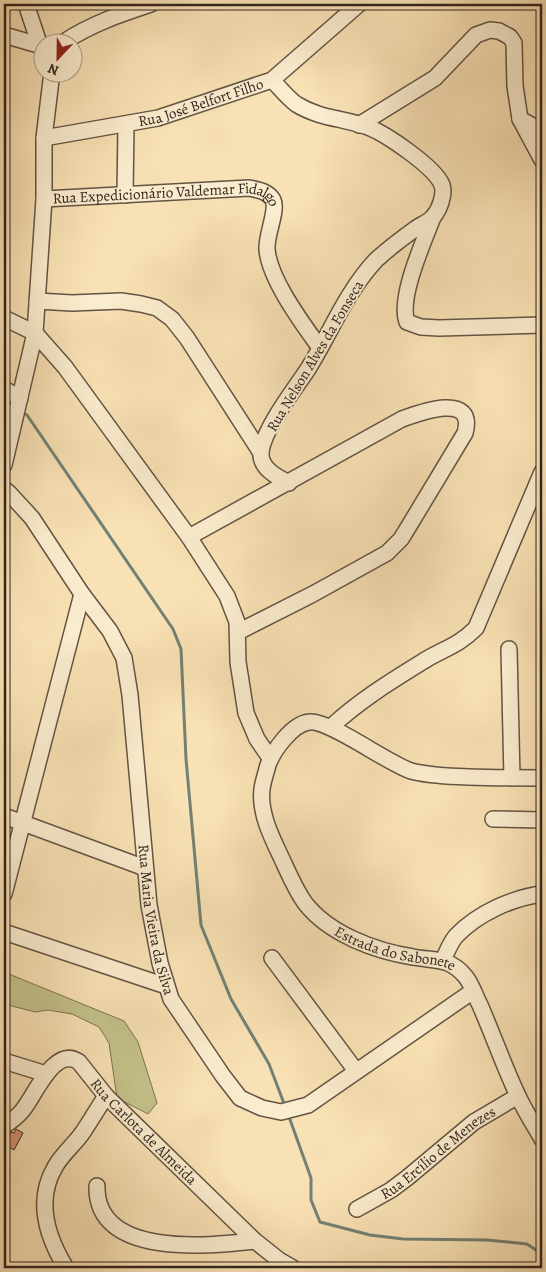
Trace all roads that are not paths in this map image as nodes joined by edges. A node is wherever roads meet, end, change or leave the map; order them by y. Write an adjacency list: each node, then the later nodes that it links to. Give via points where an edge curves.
1 (26, 4): 4 (street)
2 (151, 4): 5 (street, via 118,14)
3 (359, 4): 8 (street, Rua José Belfort Filho)
4 (36, 32)
5 (81, 32)
6 (4, 35): 7 (street)
7 (32, 43)
8 (272, 80): 11 (street, Rua José Belfort Filho, via 158,118); 12 (street, via 297,104 325,117)
9 (51, 82): 14 (street)
10 (520, 119): 12 (street, via 514,44 505,34 490,30 476,34 435,78); 13 (street); 15 (street)
11 (126, 124): 14 (street, Rua José Belfort Filho); 16 (street)
12 (358, 125): 18 (street, via 368,127 405,149 436,175 443,192)
13 (542, 131)
14 (44, 138): 17 (street)
15 (542, 160)
16 (125, 196): 17 (street, Rua Expedicionário Valdemar Fidalgo); 23 (street, Rua Expedicionário Valdemar Fidalgo, via 249,188 268,194 274,202 267,249 270,261 296,314)
17 (44, 199): 19 (street)
18 (434, 216): 21 (street, via 408,289 404,311 407,322 439,328); 23 (street, Rua Nelson Alves da Fonseca, via 392,247 366,273 344,303)
19 (38, 301): 22 (street); 27 (street, via 72,304 121,301 158,308 172,318)
20 (4, 318): 22 (street)
21 (542, 325)
22 (35, 334): 25 (street); 32 (street, via 64,367)
23 (320, 348): 27 (street, Rua Nelson Alves da Fonseca, via 277,417)
24 (4, 389): 25 (street)
25 (20, 398): 26 (street)
26 (7, 442): 28 (street)
27 (261, 452): 30 (street, via 265,466)
28 (4, 465)
29 (542, 473): 36 (street, via 476,628 458,644 358,703)
30 (289, 483): 32 (street); 34 (street, via 402,419 441,408 460,411 466,416 466,433 410,526 387,553)
31 (4, 489): 33 (street, Rua Maria Vieira da Silva, via 32,518)
32 (189, 537): 34 (street, via 227,596)
33 (82, 594): 43 (street); 44 (street, Rua Maria Vieira da Silva, via 110,631 124,658)
34 (238, 632): 37 (street, via 238,662 246,713 257,740)
35 (509, 649): 38 (street)
36 (331, 727): 37 (street, via 307,722 289,734); 38 (street, via 410,770 435,776)
37 (270, 758): 49 (street, Estrada do Sabonete, via 262,788 263,812 280,855 307,905 345,936 372,947)
38 (512, 778): 39 (street)
39 (542, 778)
40 (4, 816): 43 (street)
41 (493, 819): 42 (street)
42 (542, 820)
43 (23, 822): 44 (street); 45 (street)
44 (145, 868): 50 (street, Rua Maria Vieira da Silva, via 149,905)
45 (4, 894)
46 (542, 894): 49 (street, via 498,907 472,922 456,937)
47 (4, 932): 50 (street)
48 (272, 958): 53 (street)
49 (443, 960): 51 (street, Estrada do Sabonete, via 466,977)
50 (166, 986): 53 (street, Rua Maria Vieira da Silva, via 171,999 240,1098 262,1108 287,1111 308,1105)
51 (473, 991): 53 (street, Rua Maria Vieira da Silva); 56 (street, Estrada do Sabonete)
52 (4, 1061): 54 (street)
53 (356, 1071)
54 (46, 1074): 55 (street, Rua Carlota de Almeida, via 64,1059 74,1059); 57 (street, Rua Carlota de Almeida, via 21,1113)
55 (106, 1096): 61 (street, Rua Carlota de Almeida); 62 (street, via 83,1133 54,1168 48,1182 44,1200 45,1222)
56 (518, 1096): 58 (street, Estrada do Sabonete); 60 (street, Rua Ercílio de Menezes, via 474,1122 407,1178)
57 (4, 1126)
58 (542, 1139)
59 (97, 1186): 61 (street, via 97,1199 103,1212 122,1231 134,1237 167,1244 214,1246)
60 (357, 1209)
61 (254, 1241): 63 (street, Rua Carlota de Almeida)
62 (66, 1268)
63 (293, 1268)

